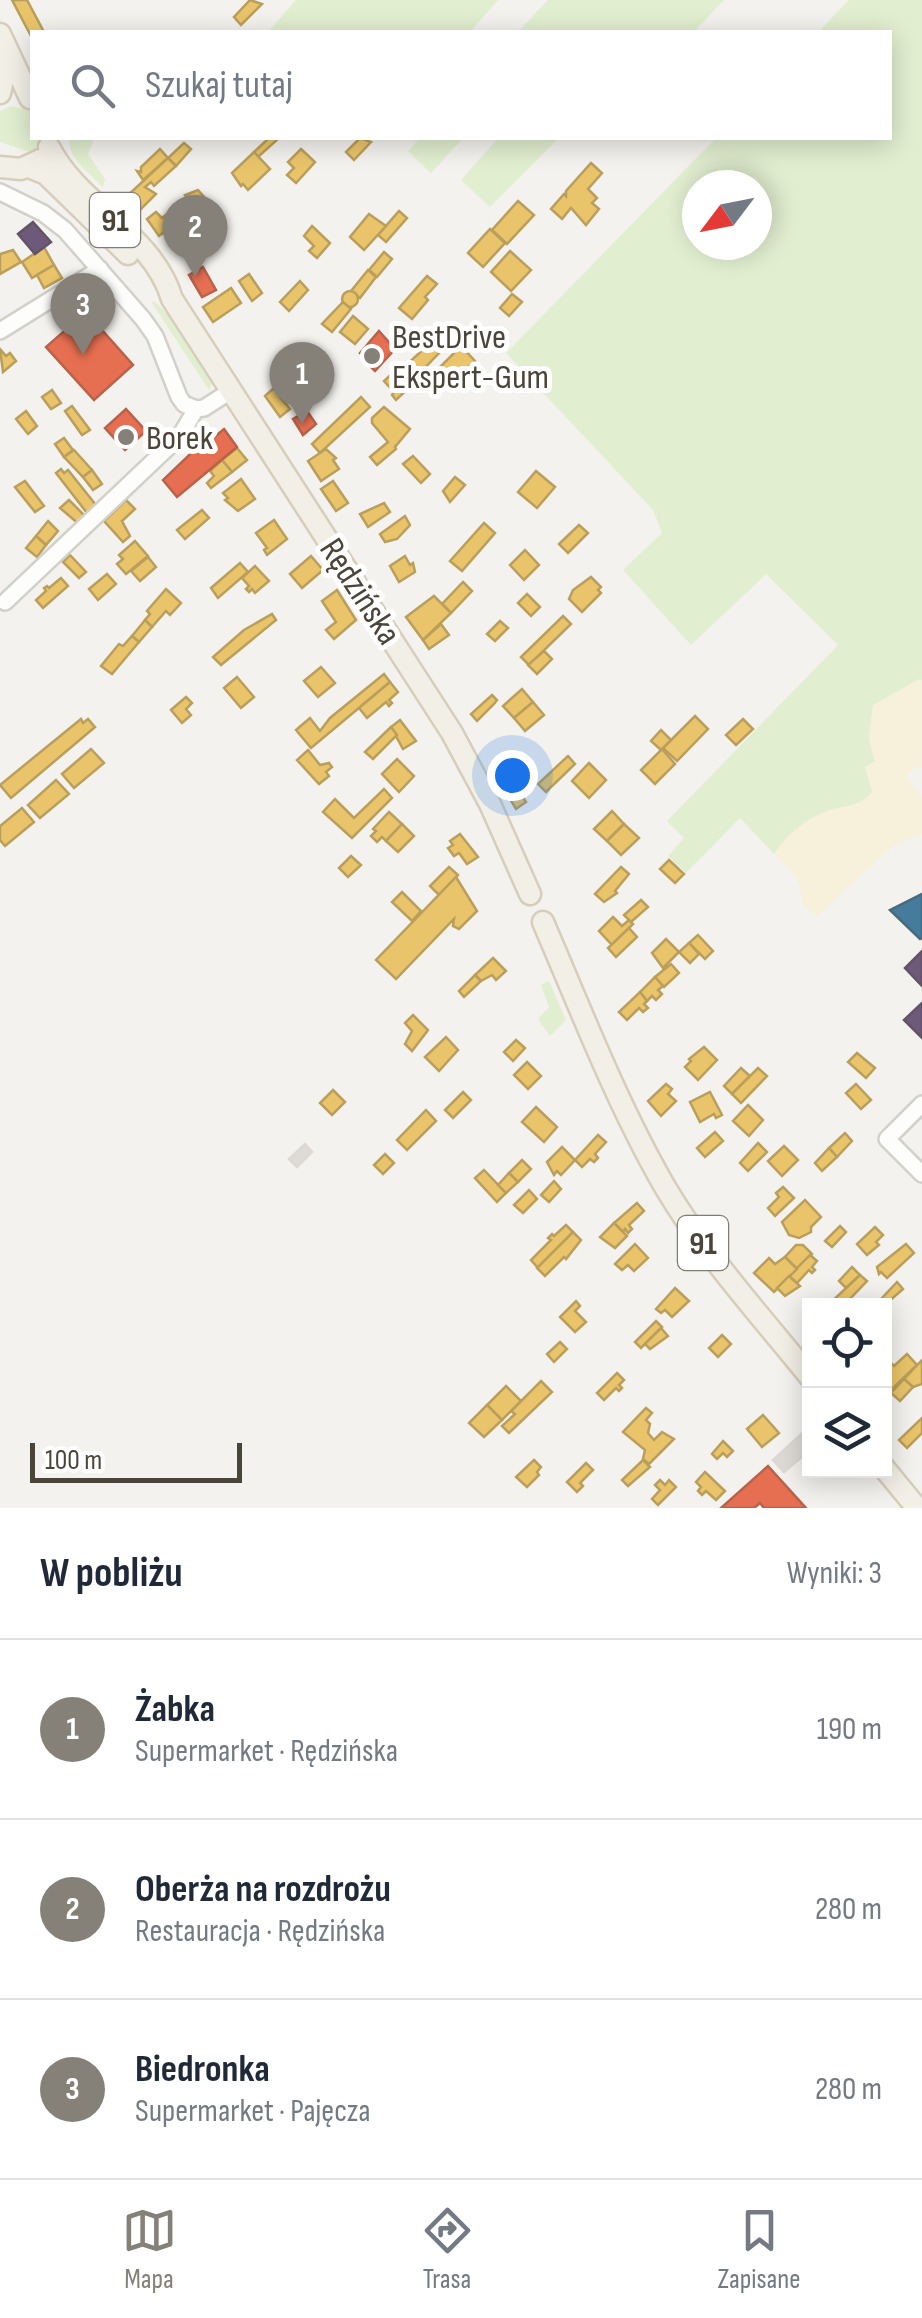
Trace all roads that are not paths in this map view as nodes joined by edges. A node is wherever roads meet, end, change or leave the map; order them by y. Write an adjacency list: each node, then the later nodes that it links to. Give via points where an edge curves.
1 (3, 44): 2 (main road); 3 (main road)
2 (0, 96): 4 (main road)
3 (30, 97)
4 (30, 99)
5 (51, 142): 7 (main road, 91); 10 (main road, Rędzińska / 91, via 70,177 150,258)
6 (0, 166): 7 (main road)
7 (29, 167): 10 (main road, Rędzińska / 91, via 46,174)
8 (0, 192): 9 (street, via 54,221)
9 (100, 270): 11 (street); 13 (street, via 143,318 179,397)
10 (172, 299): 12 (main road, Rędzińska / 91)
11 (0, 331)
12 (232, 390): 13 (street); 17 (main road, Rędzińska / 91, via 452,733 530,894 531,917 543,922 666,1188)
13 (196, 409): 14 (street, via 180,436)
14 (5, 602)
15 (922, 1104): 16 (street, via 887,1139)
16 (922, 1174)
17 (802, 1366)
18 (892, 1478): 19 (main road)
19 (917, 1508)

